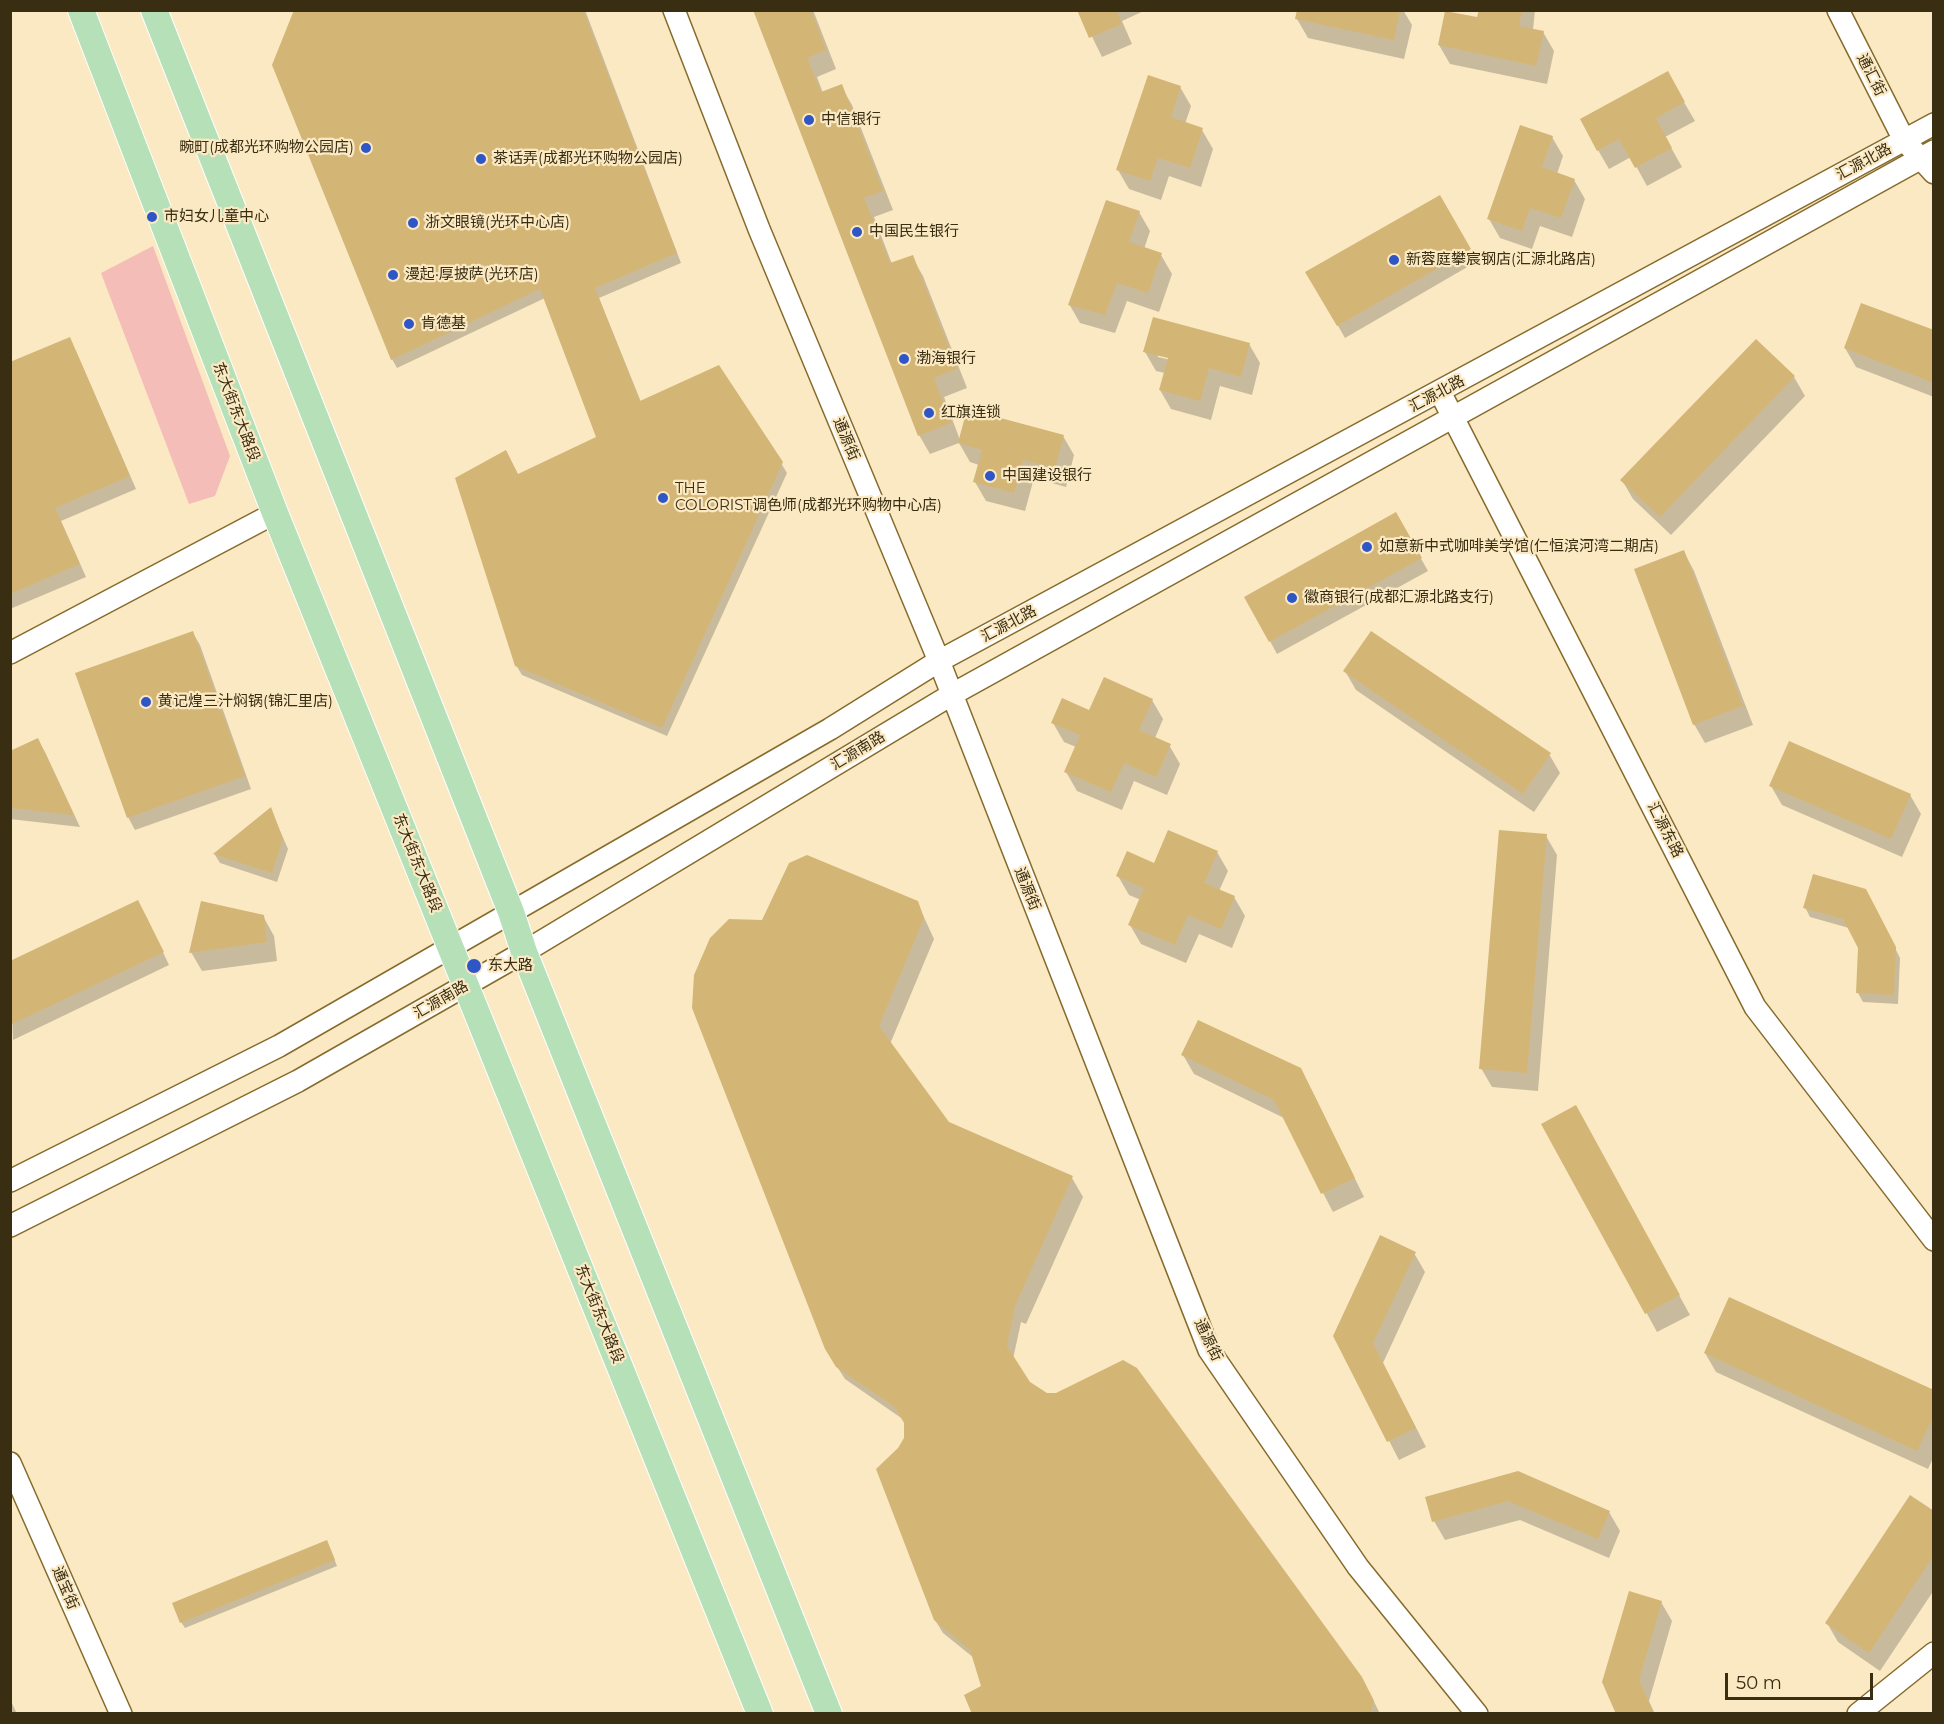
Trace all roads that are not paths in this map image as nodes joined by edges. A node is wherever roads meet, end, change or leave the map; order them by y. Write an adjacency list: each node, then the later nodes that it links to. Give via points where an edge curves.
1 (81, 10): 10 (main road, 东大街东大路段)
2 (154, 10): 14 (main road)
3 (674, 10): 12 (street, 通源街, via 759,229)
4 (1838, 10): 6 (street, 通汇街)
5 (1934, 124): 6 (street, 汇源北路)
6 (1904, 140): 7 (street, 通汇街); 8 (street, 汇源北路)
7 (1929, 161): 9 (street, 汇源北路)
8 (1440, 392): 9 (street, 汇源东路); 12 (street, 汇源北路)
9 (1455, 418): 13 (street, 汇源北路); 20 (street, 汇源东路, via 1755,1007)
10 (275, 513): 11 (street); 15 (main road, 东大街东大路段)
11 (10, 653)
12 (939, 662): 13 (street, 通源街); 14 (street)
13 (951, 695): 16 (street, 汇源南路); 26 (street, 通源街, via 1209,1350 1358,1567)
14 (511, 912): 15 (street); 16 (main road)
15 (451, 947): 17 (main road, 东大街东大路段); 18 (street, via 279,1046)
16 (524, 952): 17 (street, 汇源南路); 25 (main road)
17 (466, 985): 19 (street, 汇源南路, via 298,1082); 24 (main road, 东大街东大路段)
18 (10, 1181)
19 (10, 1226)
20 (1934, 1240)
21 (10, 1463): 23 (street, 通宝街)
22 (1934, 1653): 27 (street)
23 (121, 1713)
24 (760, 1713)
25 (829, 1713)
26 (1477, 1713)
27 (1858, 1713)

